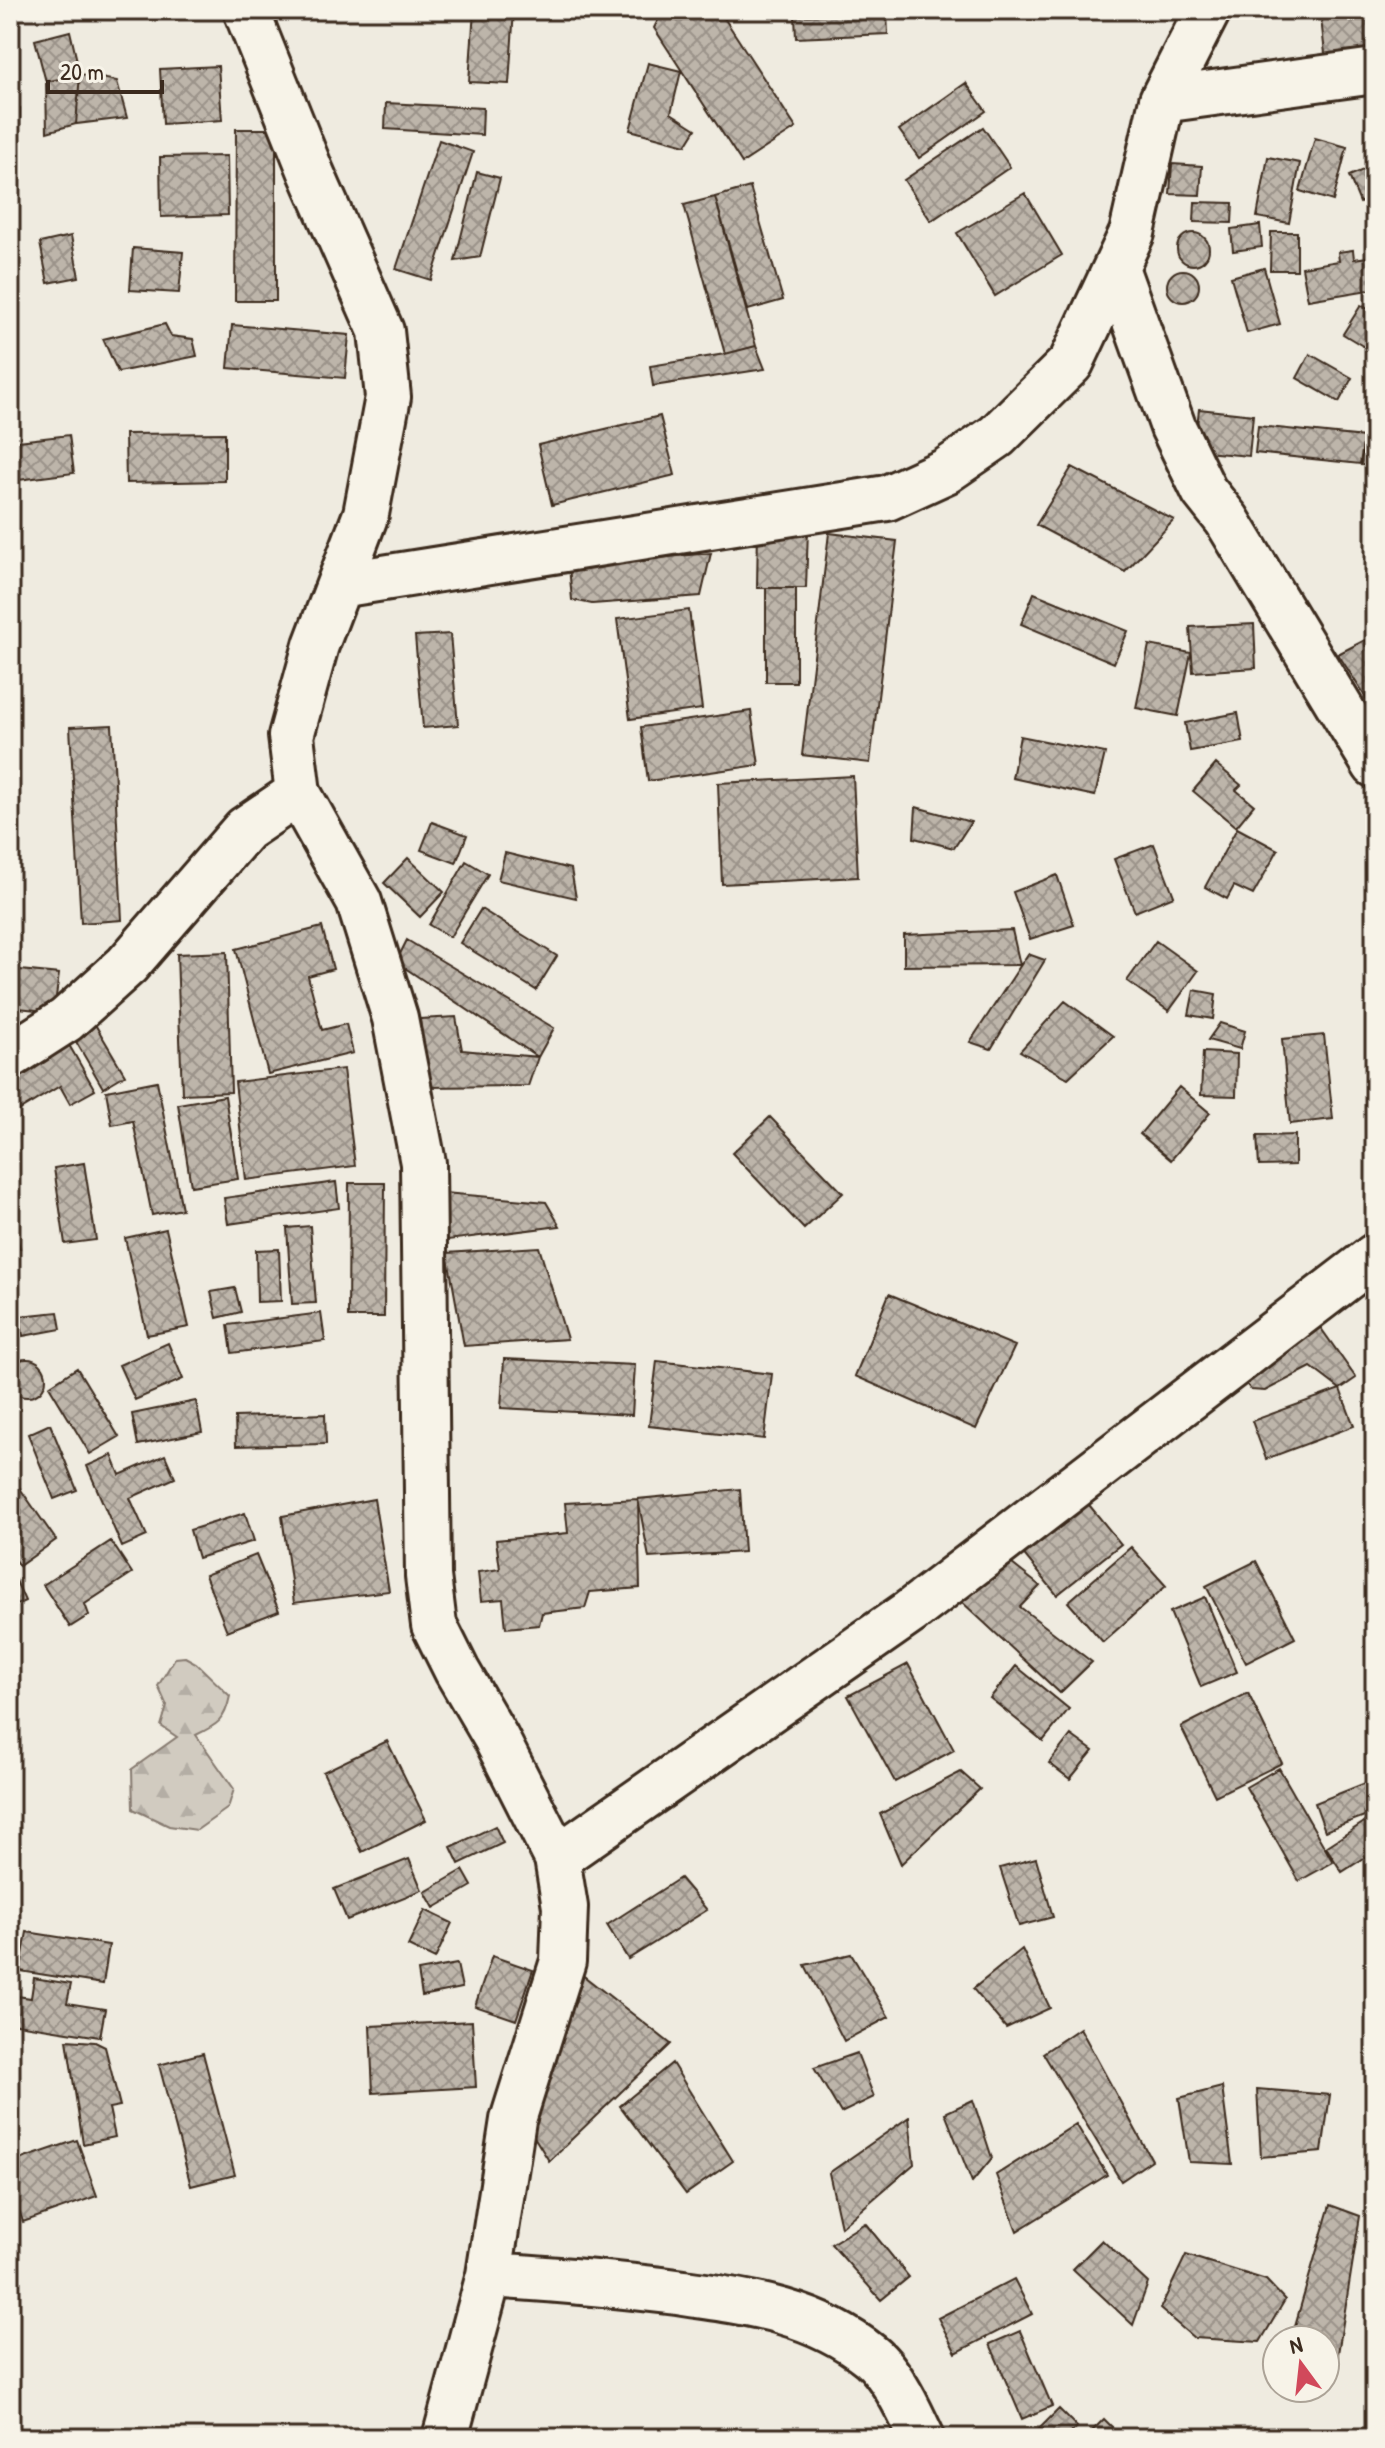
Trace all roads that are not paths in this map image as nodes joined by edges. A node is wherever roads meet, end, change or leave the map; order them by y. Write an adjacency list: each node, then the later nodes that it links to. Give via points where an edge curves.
1 (246, 10): 6 (street, via 381,331 388,397 366,514)
2 (1208, 10): 4 (street)
3 (1375, 71): 4 (street)
4 (1162, 100): 5 (street, via 1132,233)
5 (1116, 268): 6 (street, via 1071,363 997,436 946,471 887,498); 7 (street, via 1173,427 1204,491 1227,520)
6 (339, 585): 8 (street, via 291,736)
7 (1375, 765)
8 (298, 793): 9 (street, via 245,829 127,965 66,1020); 11 (street, via 359,902 395,1018 423,1163 428,1576 434,1625)
9 (10, 1056)
10 (1375, 1256): 11 (street, via 910,1612)
11 (557, 1858): 12 (street, via 565,1907 563,1961 513,2120)
12 (489, 2275): 13 (street); 14 (street, via 604,2282 758,2303 822,2324 873,2357 906,2402)
13 (445, 2438)
14 (922, 2438)

